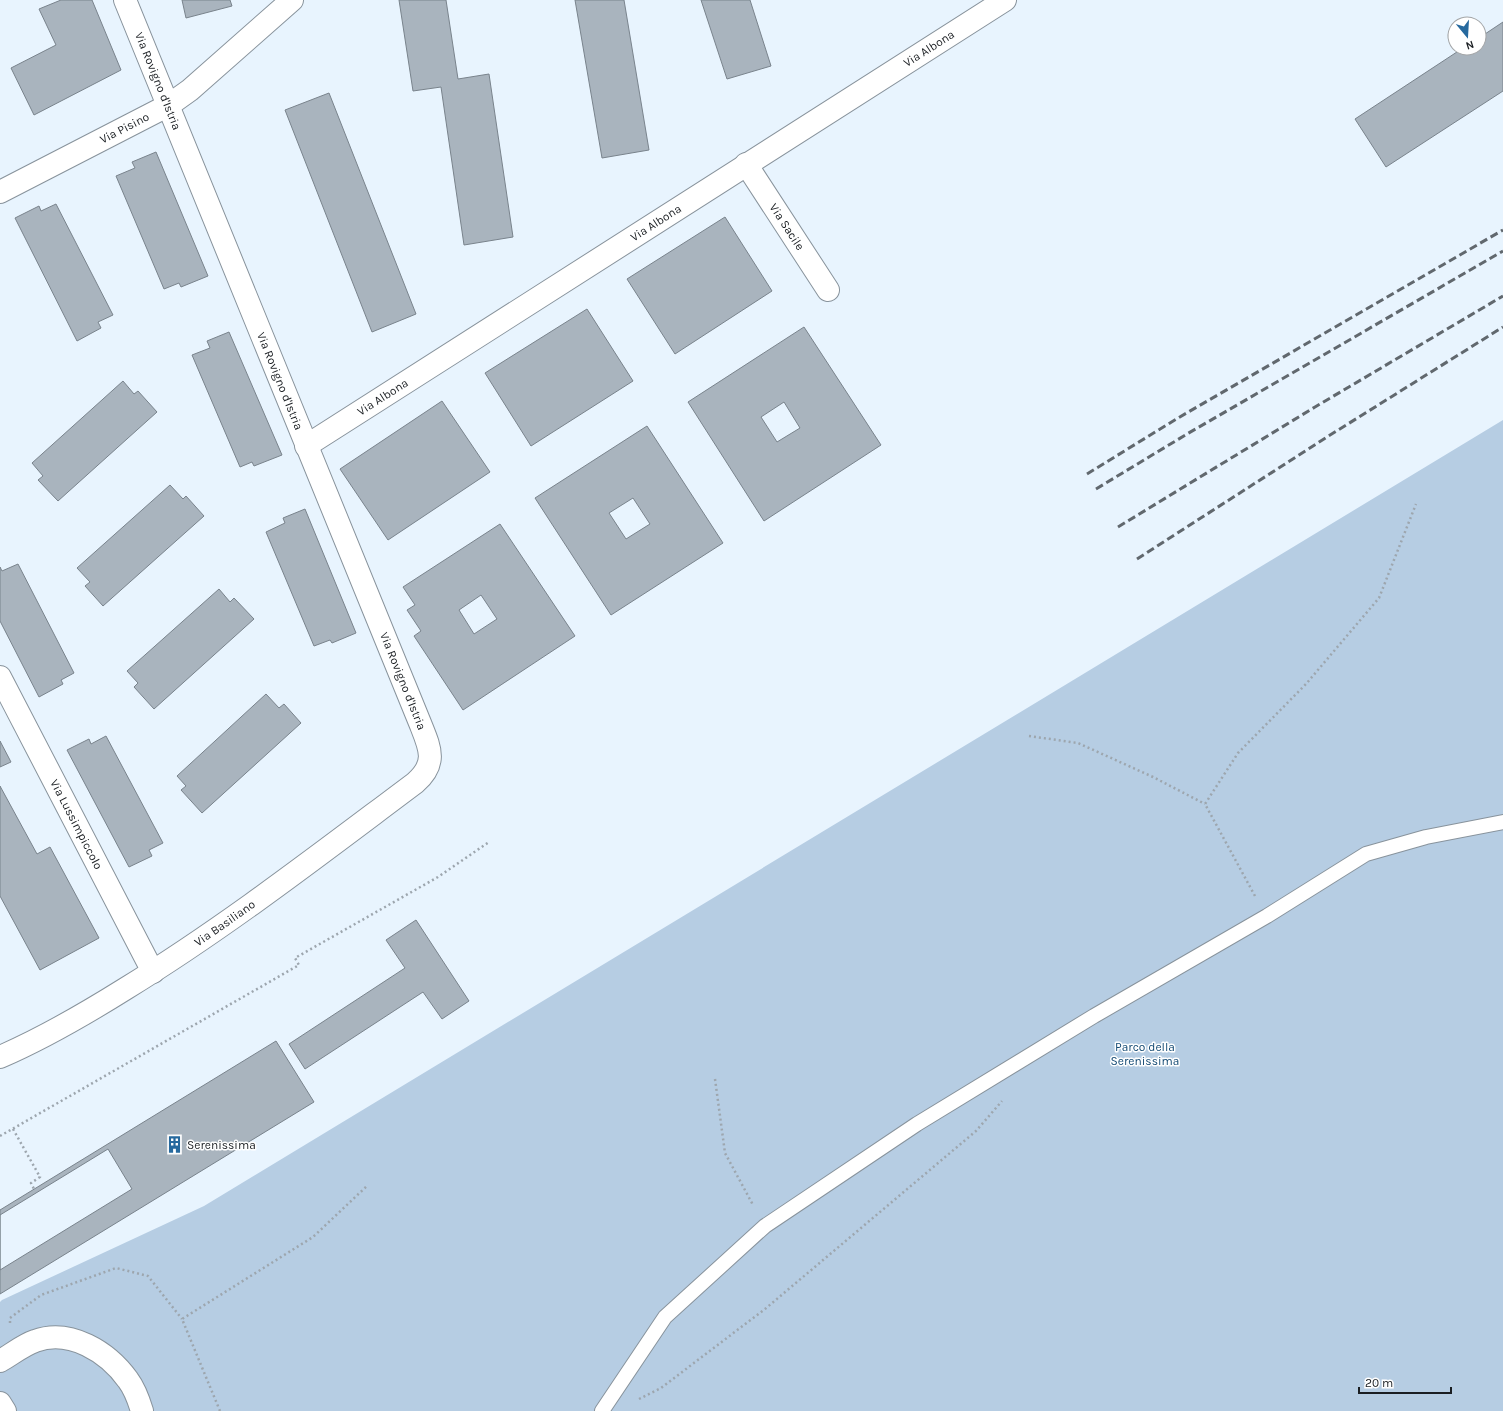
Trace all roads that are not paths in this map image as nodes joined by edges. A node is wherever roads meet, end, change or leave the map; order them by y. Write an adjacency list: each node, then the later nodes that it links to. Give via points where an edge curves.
1 (125, 0): 4 (street, Via Rovigno d'Istria)
2 (292, 0): 4 (street, Via Pisino, via 190,90)
3 (1005, 0): 5 (street, Via Albona)
4 (169, 105): 6 (street, Via Pisino); 8 (street, Via Rovigno d'Istria)
5 (746, 164): 7 (street, Via Sacile); 8 (street, Via Albona)
6 (0, 192)
7 (828, 290)
8 (306, 446): 10 (street, Via Rovigno d'Istria, via 427,742)
9 (0, 677): 12 (street, Via Lussimpiccolo)
10 (430, 764): 12 (street, Via Basiliano, via 415,784 226,923)
11 (1503, 822): 18 (lane, via 1426,836 1366,854 1267,916 1094,1016 916,1124 765,1226 665,1317)
12 (153, 972): 13 (street, Via Basiliano, via 86,1013)
13 (0, 1057)
14 (7, 1357): 17 (street, via 35,1341 57,1338 78,1340 96,1350 129,1380)
15 (0, 1402): 16 (street)
16 (5, 1411)
17 (142, 1411)
18 (602, 1411)

